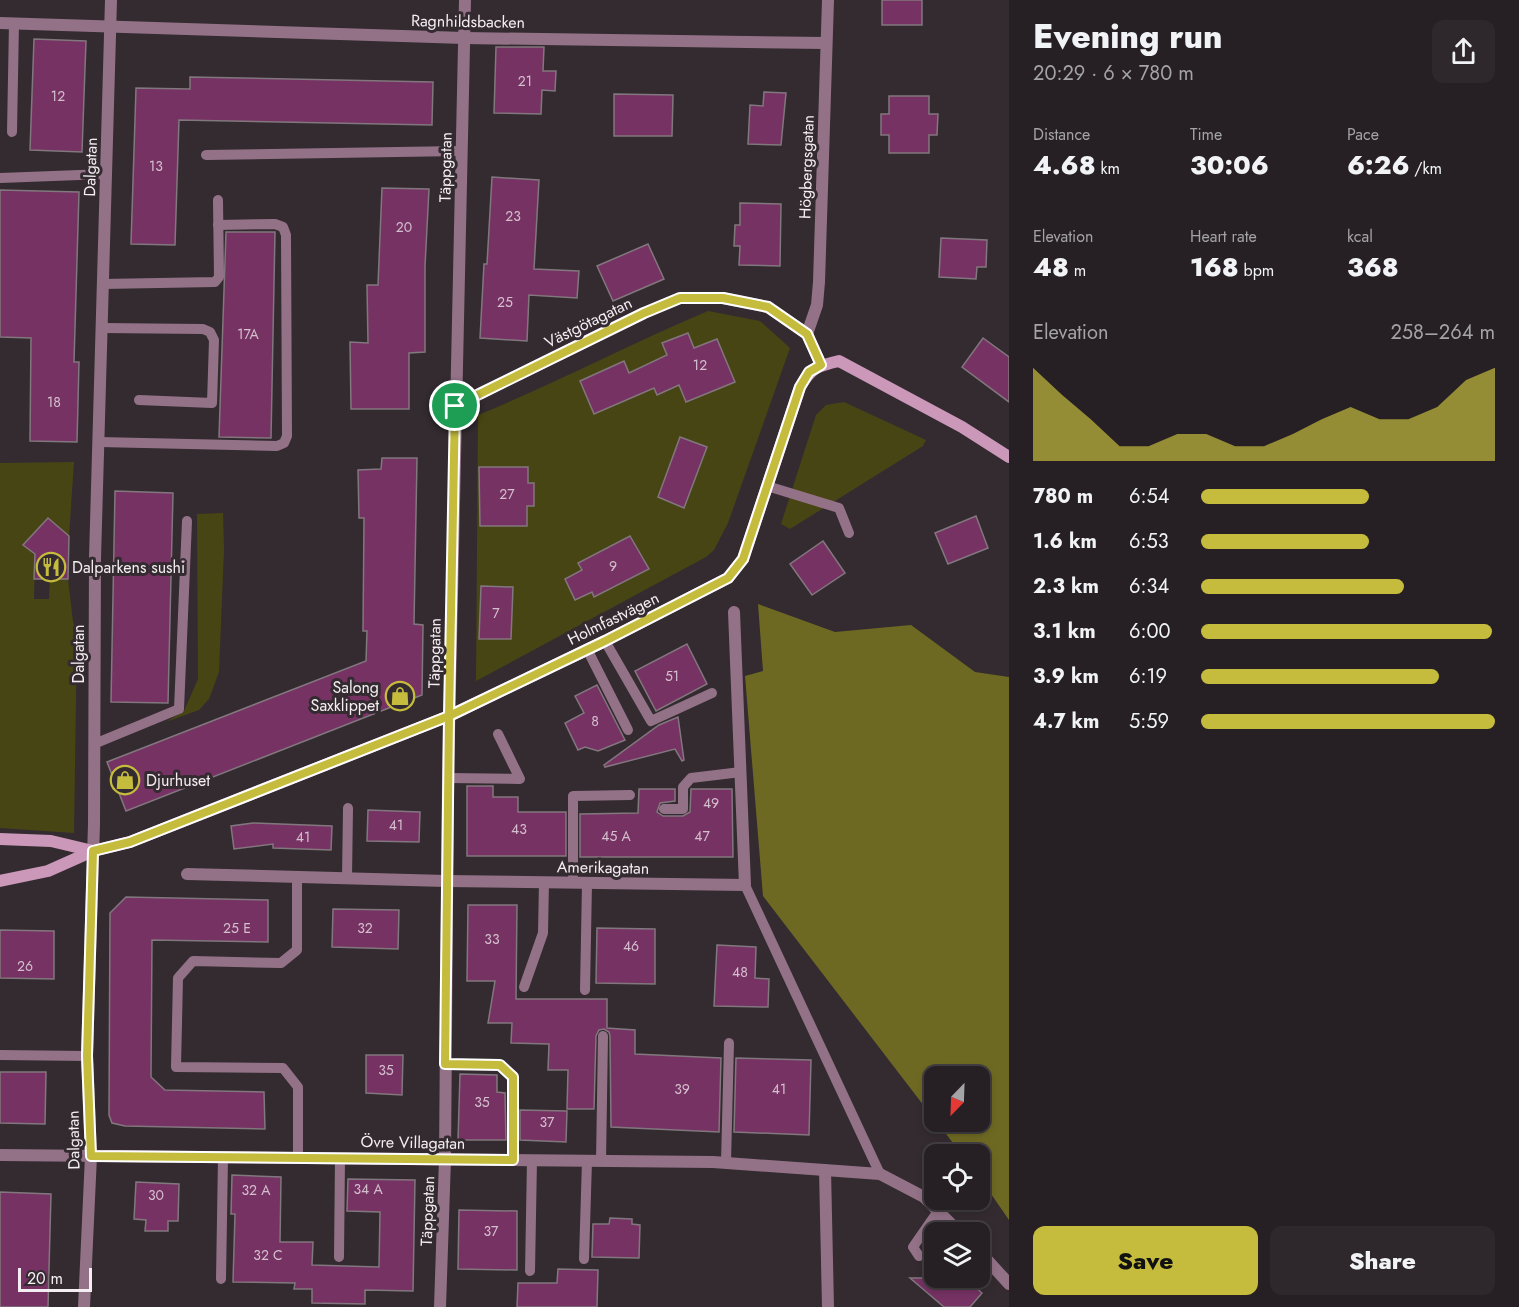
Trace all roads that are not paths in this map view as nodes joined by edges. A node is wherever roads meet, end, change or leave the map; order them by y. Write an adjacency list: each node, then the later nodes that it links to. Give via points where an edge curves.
1 (111, 0): 6 (street, Dalgatan)
2 (465, 0): 7 (street, Täppgatan)
3 (828, 0): 8 (street, Högbergsgatan)
4 (0, 23): 5 (street, Ragnhildsbacken)
5 (14, 23): 6 (street, Ragnhildsbacken); 9 (lane)
6 (110, 26): 7 (street, Ragnhildsbacken); 12 (street, Dalgatan)
7 (464, 38): 8 (street, Ragnhildsbacken); 10 (street, Täppgatan)
8 (825, 43): 18 (street, Högbergsgatan, via 819,282 817,305)
9 (12, 132)
10 (461, 151): 11 (lane); 21 (street, Täppgatan)
11 (206, 155)
12 (106, 174): 13 (lane); 16 (street, Dalgatan)
13 (0, 178)
14 (219, 200): 15 (lane)
15 (218, 225): 16 (lane, via 219,277 215,282); 22 (lane, via 275,224 283,227 286,235 284,443 277,446)
16 (103, 284): 17 (street, Dalgatan)
17 (102, 328): 20 (lane, via 210,332 214,340 212,403); 22 (street, Dalgatan)
18 (807, 334): 19 (street); 21 (street, Västgötagatan, via 768,307 723,298 680,298)
19 (821, 365): 23 (street, via 839,362); 24 (street, Holmfastvägen, via 809,372 800,387)
20 (139, 400)
21 (455, 406): 31 (street, Täppgatan)
22 (99, 442): 34 (street, Dalgatan)
23 (1009, 456)
24 (767, 486): 26 (lane, via 839,508); 28 (street, Holmfastvägen, via 743,559 728,578)
25 (187, 521): 34 (lane, via 179,709)
26 (849, 533)
27 (734, 612): 35 (street)
28 (605, 641): 29 (street, Holmfastvägen); 30 (lane, via 651,721)
29 (587, 649): 31 (street, Holmfastvägen); 32 (lane)
30 (712, 693)
31 (449, 716): 36 (street, Täppgatan); 41 (street, Holmfastvägen, via 130,842)
32 (628, 730)
33 (498, 734): 36 (lane, via 520,780)
34 (94, 744): 41 (street, Dalgatan)
35 (741, 772): 39 (lane, via 691,778 683,787 683,809); 50 (street)
36 (448, 778): 46 (street, Täppgatan)
37 (630, 795): 48 (lane, via 573,796)
38 (348, 808): 44 (lane)
39 (664, 809)
40 (0, 839): 41 (street, via 51,841)
41 (93, 851): 45 (street, Holmfastvägen, via 48,871); 56 (street, Dalgatan)
42 (186, 874): 43 (street, Amerikagatan)
43 (297, 877): 44 (street, Amerikagatan); 61 (lane, via 297,950 281,963 193,961 178,978 176,1067 283,1068 298,1087)
44 (346, 879): 46 (street, Amerikagatan)
45 (0, 881)
46 (446, 881): 47 (street, Amerikagatan); 57 (street, Täppgatan)
47 (543, 882): 48 (street, Amerikagatan); 51 (lane, via 543,933)
48 (573, 883): 49 (street, Amerikagatan)
49 (587, 883): 50 (street, Amerikagatan); 52 (lane)
50 (745, 885): 70 (lane)
51 (524, 987)
52 (585, 990)
53 (603, 1036): 67 (lane)
54 (729, 1043): 68 (lane)
55 (0, 1054): 56 (lane)
56 (87, 1056): 59 (street, Dalgatan)
57 (445, 1064): 63 (street, Täppgatan); 64 (lane, via 500,1065 513,1077)
58 (0, 1155): 59 (street, Övre Villagatan)
59 (91, 1156): 60 (street, Övre Villagatan); 80 (street, Dalgatan)
60 (224, 1157): 61 (street, Övre Villagatan); 78 (lane)
61 (298, 1158): 62 (street, Övre Villagatan)
62 (340, 1158): 63 (street, Övre Villagatan); 74 (lane)
63 (445, 1159): 64 (street, Övre Villagatan); 81 (street, Täppgatan)
64 (513, 1160): 65 (street, Övre Villagatan)
65 (532, 1160): 66 (street, Övre Villagatan); 77 (lane)
66 (587, 1161): 67 (street, Övre Villagatan); 75 (lane)
67 (601, 1161): 68 (street, Övre Villagatan)
68 (726, 1162): 69 (street, Övre Villagatan)
69 (825, 1170): 70 (street, Övre Villagatan); 82 (street)
70 (880, 1173): 71 (street, Övre Villagatan, via 924,1197)
71 (938, 1211): 72 (street, Övre Villagatan); 73 (lane, via 913,1247)
72 (949, 1222)
73 (919, 1256)
74 (339, 1257)
75 (584, 1259)
76 (990, 1263): 79 (street)
77 (530, 1271)
78 (221, 1279)
79 (1009, 1284)
80 (84, 1307)
81 (440, 1307)
82 (828, 1307)

